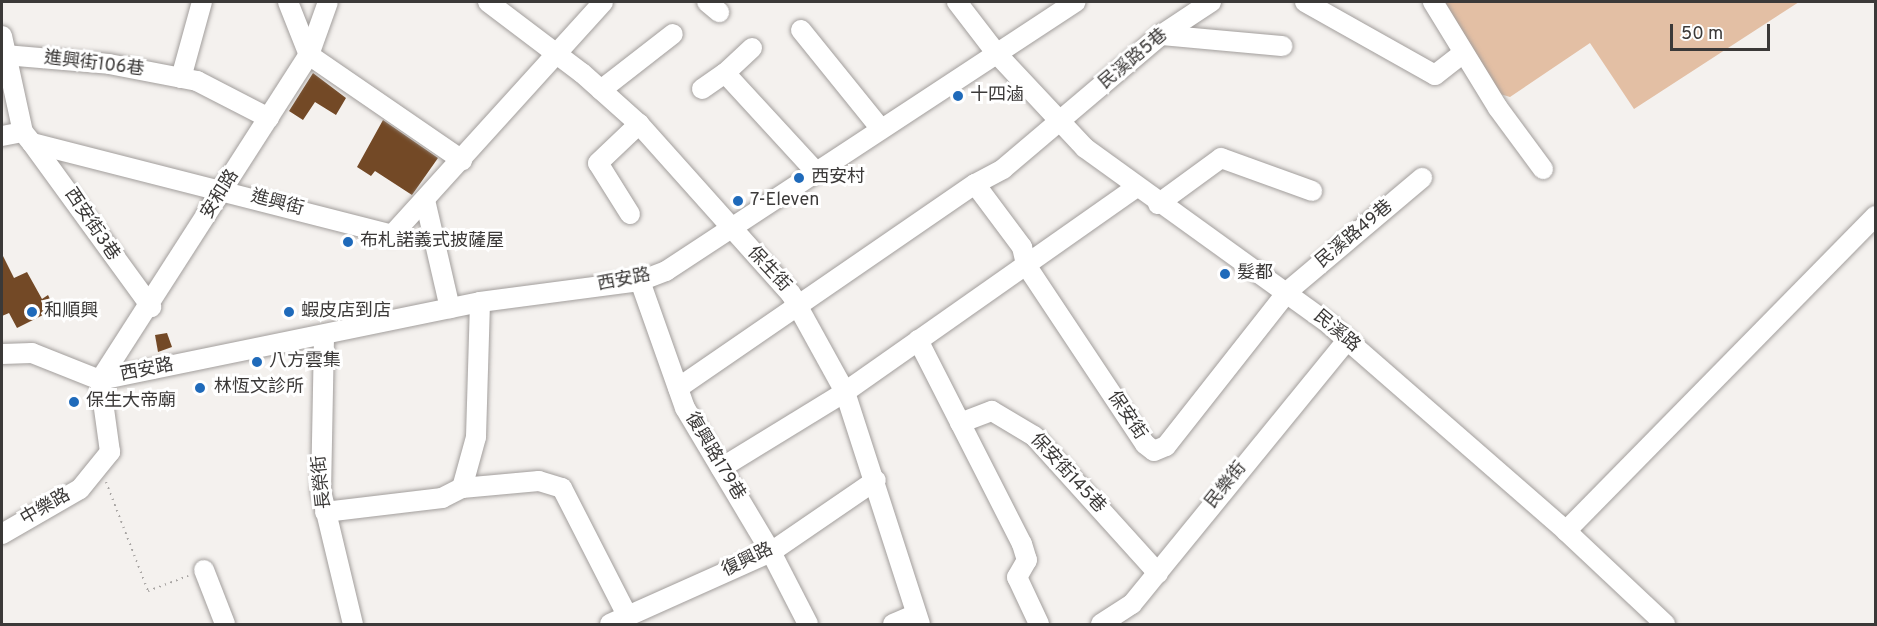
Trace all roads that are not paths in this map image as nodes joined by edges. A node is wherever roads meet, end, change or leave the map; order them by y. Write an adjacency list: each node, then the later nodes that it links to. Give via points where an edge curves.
1 (202, 2): 22 (street)
2 (288, 2): 19 (street)
3 (328, 2): 19 (street, 安和路)
4 (488, 2): 20 (street, 保生街)
5 (603, 2): 20 (street, 進興街)
6 (957, 2): 18 (street, 民溪路)
7 (1075, 2): 18 (street, 西安路)
8 (1211, 2): 13 (street, 民溪路5巷)
9 (1305, 2): 17 (street, via 1436,75)
10 (1433, 2): 17 (street)
11 (801, 30): 28 (street)
12 (673, 34): 24 (street)
13 (1161, 35): 15 (street); 26 (street, 民溪路5巷)
14 (3, 46): 22 (street, 進興街106巷); 30 (street)
15 (1283, 46)
16 (752, 48): 21 (street)
17 (1463, 53): 32 (street)
18 (997, 54): 26 (street, 民溪路); 28 (street, 西安路)
19 (309, 55): 25 (street, 安和路); 31 (street)
20 (559, 55): 24 (street, 保生街); 31 (street, 進興街)
21 (725, 73): 23 (street); 33 (street)
22 (181, 78): 25 (street, 進興街106巷, via 197,81)
23 (702, 89)
24 (601, 90): 27 (street, 保生街)
25 (269, 118): 37 (street, 安和路)
26 (1060, 123): 35 (street, 民溪路5巷, via 1003,169); 36 (street, 民溪路)
27 (639, 124): 41 (street, via 598,163); 43 (street, 保生街)
28 (881, 129): 33 (street, 西安路)
29 (2, 136): 30 (street)
30 (28, 137): 37 (street, 進興街); 48 (street, 西安街3巷)
31 (462, 160): 39 (street, 進興街)
32 (1543, 169)
33 (816, 172): 43 (street, 西安路)
34 (1422, 178): 46 (street, 民溪路49巷)
35 (975, 184): 44 (street, via 1022,247); 50 (street, 民溪路5巷)
36 (1135, 188): 40 (street, 民溪路); 44 (street)
37 (225, 189): 39 (street, 進興街, via 392,235); 48 (street, 安和路)
38 (1312, 190): 40 (street, via 1221,158)
39 (425, 200): 49 (street)
40 (1158, 204): 46 (street, 民溪路)
41 (630, 214)
42 (1875, 216): 63 (street)
43 (729, 228): 45 (street, 西安路, via 666,271); 50 (street, 保生街)
44 (1026, 265): 46 (street, 保安街, via 1145,444 1154,451 1166,446); 52 (street)
45 (640, 281): 47 (street, 西安路); 56 (street, 復興路179巷)
46 (1287, 292): 53 (street, 民溪路)
47 (480, 302): 49 (street, 西安路); 61 (street, via 476,437)
48 (151, 307): 55 (street, 安和路)
49 (450, 308): 51 (street, 西安路)
50 (799, 308): 56 (street, 民溪路5巷); 57 (street, 保生街)
51 (324, 337): 55 (street, 西安路); 62 (street, 長榮街, via 319,442)
52 (918, 340): 57 (street); 58 (street)
53 (1347, 340): 63 (street, 民溪路); 67 (street, 民樂街)
54 (2, 354): 55 (street, via 32,352)
55 (100, 380): 64 (street, 中樂路, via 110,452 80,489)
56 (678, 388): 59 (street, 復興路179巷)
57 (845, 392): 59 (street); 60 (street, 保生街)
58 (960, 423): 67 (street, 保安街145巷, via 992,411 1034,436); 74 (street, via 1022,544 1027,560 1017,577)
59 (721, 468): 65 (street, 復興路179巷)
60 (876, 480): 65 (street, 復興路); 68 (street, 保生街)
61 (462, 488): 62 (street, via 442,498); 69 (street, via 539,481 561,488)
62 (325, 512): 71 (street, 長榮街)
63 (1566, 531): 76 (street, 民溪路)
64 (2, 534)
65 (771, 552): 69 (street, 復興路); 72 (street, 復興路179巷)
66 (204, 570): 70 (street)
67 (1158, 573): 75 (street, 民樂街, via 1132,604)
68 (918, 619): 73 (street)
69 (619, 621)
70 (225, 624)
71 (353, 624)
72 (808, 624)
73 (893, 624)
74 (1039, 624)
75 (1101, 624)
76 (1665, 624)

